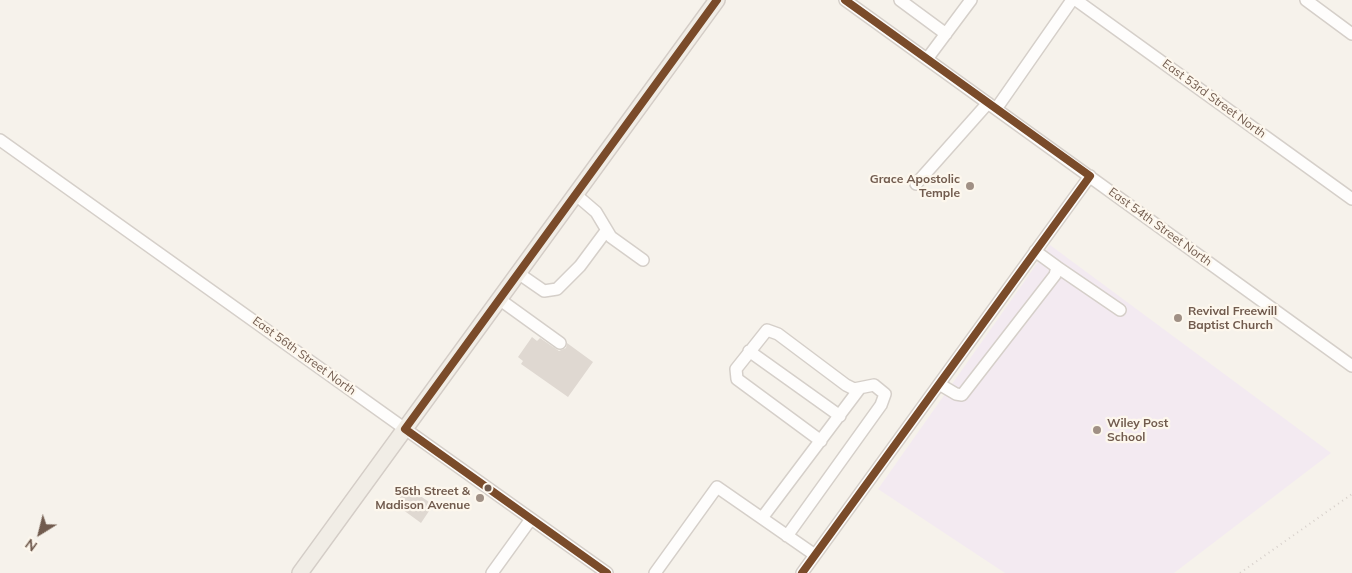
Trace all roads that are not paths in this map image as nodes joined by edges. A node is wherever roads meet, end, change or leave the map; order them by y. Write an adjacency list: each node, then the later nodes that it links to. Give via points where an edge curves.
1 (717, 0): 14 (main road)
2 (900, 0): 7 (street)
3 (971, 0): 7 (street)
4 (1074, 0): 10 (street); 15 (street, East 53rd Street North)
5 (1306, 0): 8 (street)
6 (847, 1): 9 (street, East 54th Street North)
7 (946, 34): 9 (street)
8 (1352, 34)
9 (927, 59): 10 (street, East 54th Street North)
10 (992, 106): 12 (street, East 54th Street North); 13 (street)
11 (0, 140): 29 (street, East 56th Street North)
12 (1090, 176): 17 (street); 25 (street, East 54th Street North)
13 (916, 184)
14 (575, 194): 16 (street, via 596,212); 20 (main road)
15 (1352, 199)
16 (606, 231): 18 (street); 20 (street, via 580,266 557,289 544,291)
17 (1035, 251): 19 (street); 26 (street)
18 (643, 260)
19 (1057, 268): 22 (street); 26 (street, via 1055,275 962,395)
20 (518, 273): 21 (main road)
21 (499, 299): 23 (street); 29 (main road)
22 (1120, 310)
23 (560, 343)
24 (749, 351): 27 (street, via 762,334 767,330 773,331 846,385); 28 (street); 30 (street, via 736,369 737,379)
25 (1352, 366)
26 (939, 384): 34 (street)
27 (860, 388): 28 (street); 33 (street, via 874,385 885,394 885,400)
28 (840, 416): 30 (street)
29 (405, 428): 32 (street, East 56th Street North); 35 (main road)
30 (821, 441): 31 (street)
31 (762, 518): 33 (street); 38 (street, via 718,487)
32 (531, 519): 36 (street); 37 (street, East 56th Street North)
33 (787, 536): 34 (street)
34 (815, 555): 39 (street)
35 (300, 573)
36 (492, 573)
37 (607, 573)
38 (655, 573)
39 (802, 573)

